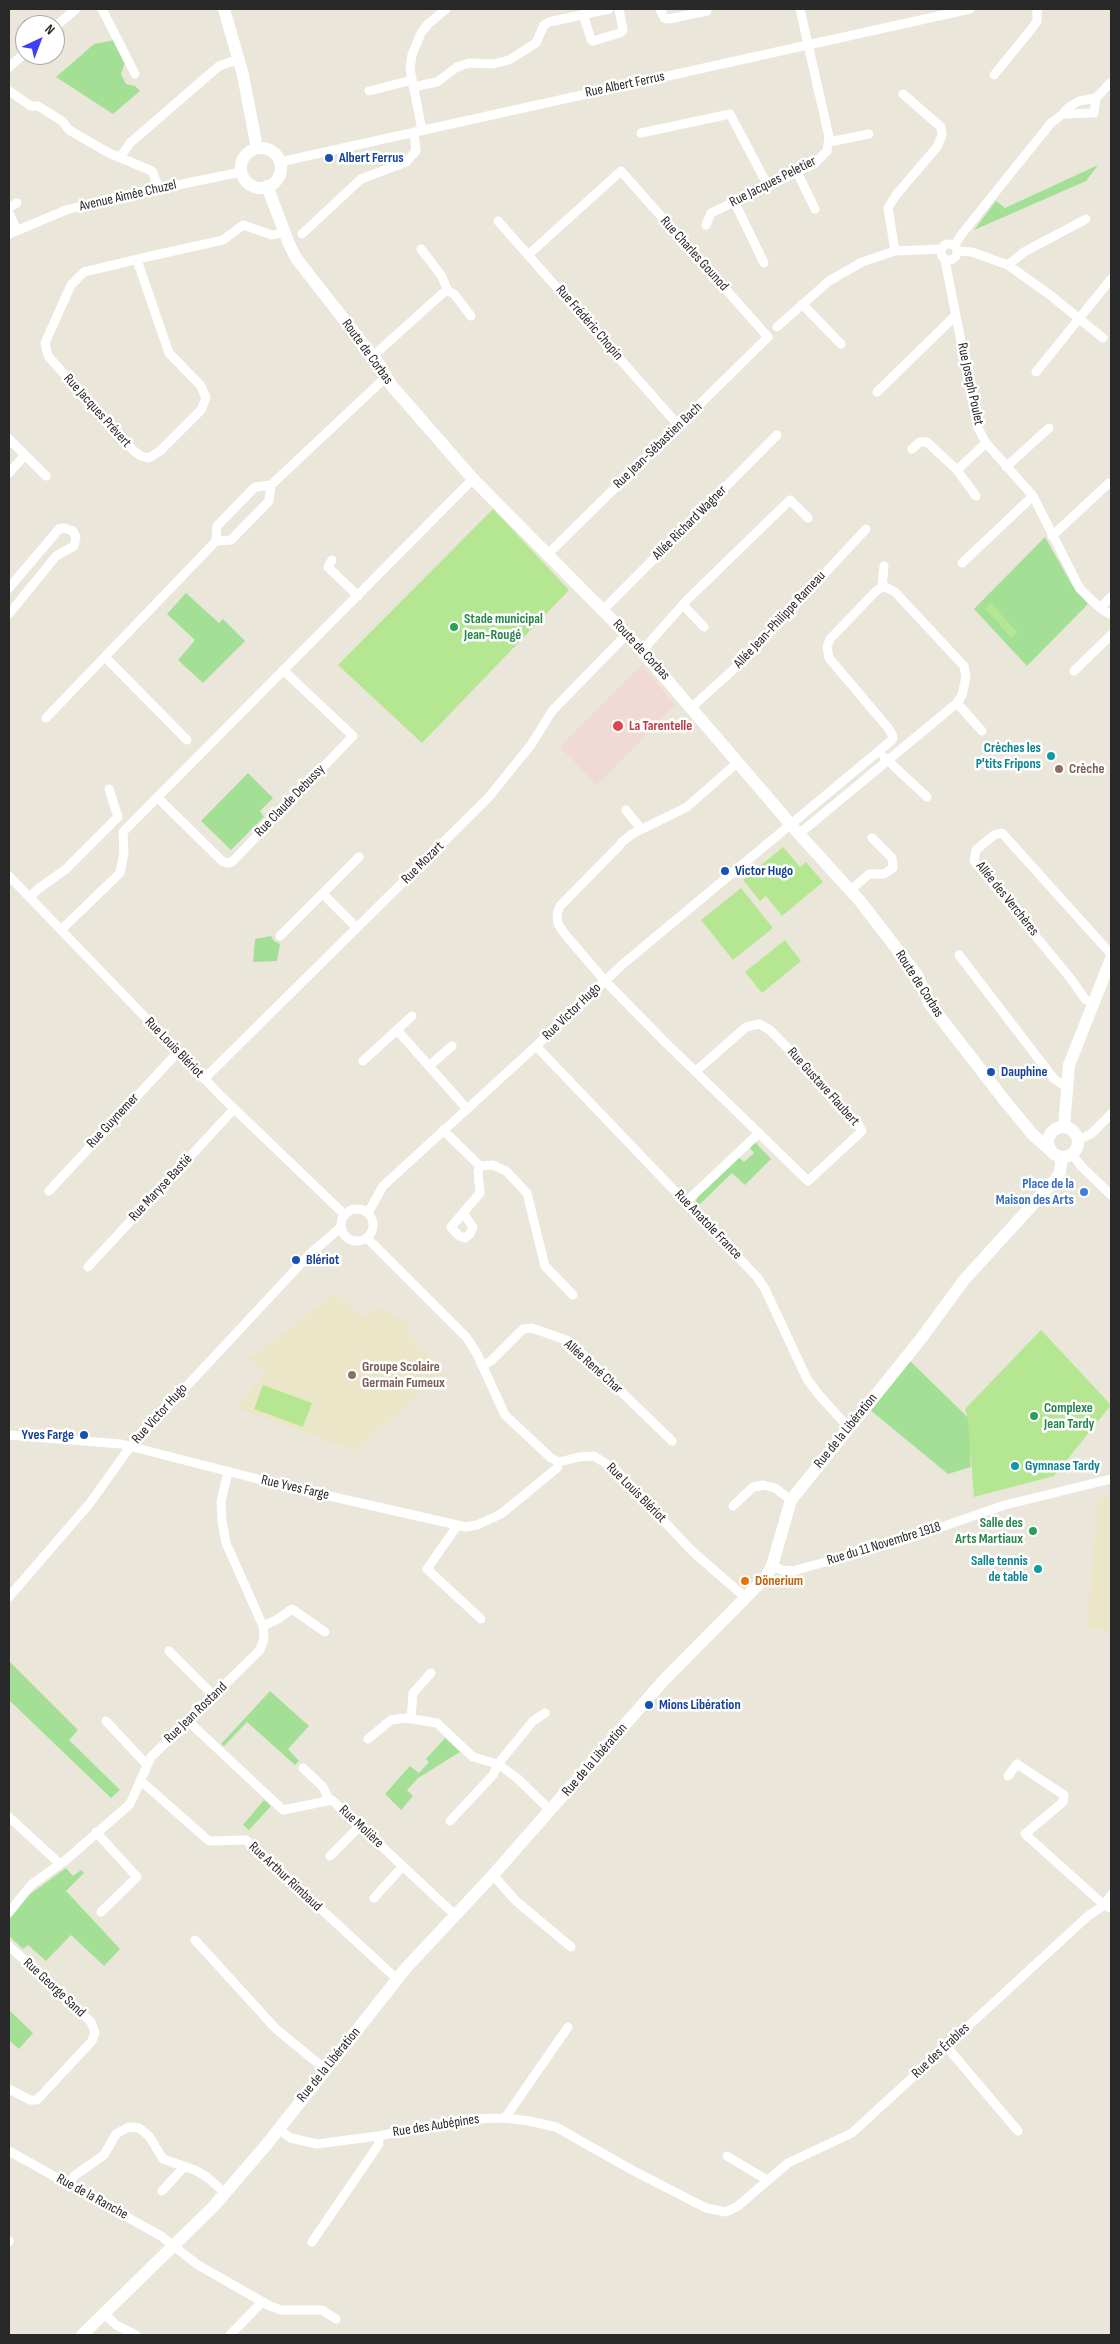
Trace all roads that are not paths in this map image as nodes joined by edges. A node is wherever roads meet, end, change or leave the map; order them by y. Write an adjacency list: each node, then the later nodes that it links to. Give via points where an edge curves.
1 (76, 9): 13 (street)
2 (102, 9): 16 (street)
3 (224, 9): 15 (main road)
4 (446, 9): 19 (street, via 428,24 416,44 410,69)
5 (609, 9): 12 (street)
6 (619, 9): 12 (street, via 623,30 593,40)
7 (660, 9): 11 (street, via 664,18 669,19)
8 (800, 9): 14 (street, Rue Jacques Peletier)
9 (970, 9): 14 (street, Rue Albert Ferrus)
10 (1037, 9): 17 (street, via 1037,21)
11 (710, 10)
12 (584, 14): 19 (street, via 544,24 536,43 509,60 493,64 469,63 437,82)
13 (65, 18)
14 (808, 44): 25 (street, Rue Albert Ferrus); 28 (street, Rue Jacques Peletier)
15 (239, 59): 29 (main road); 30 (street, via 218,66 130,143)
16 (135, 74)
17 (994, 75)
18 (1110, 83): 23 (street)
19 (412, 84): 21 (street); 25 (street)
20 (9, 91): 30 (street)
21 (368, 91)
22 (903, 94): 49 (street, via 941,127 942,135 937,147 888,208)
23 (1096, 98): 24 (street, via 1079,102); 24 (street, via 1094,113)
24 (1063, 114): 46 (street, via 1044,131 961,235)
25 (418, 131): 31 (street, Rue Albert Ferrus); 45 (street, via 416,151 406,162 361,179)
26 (642, 134): 35 (street, via 730,114)
27 (869, 134): 28 (street)
28 (828, 142): 33 (street, Rue Jacques Peletier, via 827,151 814,164)
29 (257, 148): 31 (main road, via 268,149); 32 (main road, via 246,155)
30 (120, 158): 36 (street, via 152,171)
31 (280, 162): 34 (main road, via 278,178)
32 (241, 172): 34 (main road, via 250,184); 36 (street, Avenue Aimée Chuzel)
33 (797, 172): 35 (street, Rue Jacques Peletier); 38 (street)
34 (267, 186): 44 (main road, Route de Corbas)
35 (768, 186): 37 (street, Rue Jacques Peletier)
36 (159, 188): 43 (street, Avenue Aimée Chuzel, via 66,210)
37 (734, 201): 42 (street, Rue Jacques Peletier, via 711,213); 53 (street)
38 (815, 209)
39 (9, 214): 43 (street, Avenue Aimée Chuzel)
40 (1086, 220): 54 (street, via 1024,252)
41 (498, 221): 50 (street, Rue Frédéric Chopin)
42 (706, 225)
43 (13, 232)
44 (284, 232): 51 (street, Rue Jacques Prévert, via 272,235 243,225 223,240); 65 (main road, Route de Corbas, via 308,275)
45 (302, 234)
46 (956, 248): 48 (street, via 950,244); 52 (street, via 954,257); 54 (street)
47 (421, 249): 56 (street, via 441,275)
48 (941, 249): 49 (street); 52 (street, via 940,254)
49 (895, 251): 57 (street, via 862,262 829,281)
50 (528, 254): 62 (street, Rue Charles Gounod, via 620,171); 69 (street, Rue Frédéric Chopin)
51 (137, 260): 51 (street, Rue Jacques Prévert, via 79,275 45,343 51,360 89,404 134,451 149,458 201,410 206,398 201,386 169,353)
52 (945, 260): 58 (street, Rue Joseph Poulet)
53 (764, 264)
54 (1008, 265): 60 (street)
55 (1111, 279): 60 (street)
56 (448, 291): 59 (street, via 460,300); 65 (street)
57 (802, 304): 61 (street); 64 (street)
58 (956, 315): 68 (street); 73 (street, Rue Joseph Poulet, via 978,428)
59 (471, 316)
60 (1080, 319): 63 (street); 66 (street)
61 (777, 327)
62 (768, 337): 69 (street, Rue Jean-Sébastien Bach)
63 (1103, 338)
64 (841, 344)
65 (373, 356): 67 (main road, Route de Corbas)
66 (1036, 372)
67 (386, 376): 80 (main road, Route de Corbas, via 412,411); 82 (street)
68 (877, 392)
69 (679, 426): 89 (street, Rue Jean-Sébastien Bach)
70 (1049, 428): 76 (street)
71 (777, 436): 99 (street, Allée Richard Wagner)
72 (9, 439): 75 (street)
73 (986, 443): 76 (street, Rue Joseph Poulet); 77 (street)
74 (912, 449): 77 (street, via 920,442 928,442)
75 (24, 456): 78 (street); 79 (street)
76 (1006, 467): 84 (street, Rue Joseph Poulet)
77 (957, 470): 83 (street)
78 (9, 473)
79 (46, 476)
80 (473, 479): 89 (main road, Route de Corbas); 95 (street)
81 (1109, 483): 87 (street)
82 (271, 485): 88 (street, via 255,486 218,526); 88 (street, via 269,501 231,540)
83 (976, 496)
84 (1033, 496): 87 (street, Rue Joseph Poulet); 91 (street)
85 (808, 518): 97 (street, via 790,500)
86 (866, 529): 110 (street, Allée Jean-Philippe Rameau, via 745,659)
87 (1052, 536): 98 (street, Rue Joseph Poulet, via 1080,588)
88 (216, 540): 106 (street)
89 (548, 554): 99 (main road, Route de Corbas)
90 (332, 560): 95 (street, via 328,567)
91 (962, 563)
92 (884, 566): 93 (street)
93 (882, 586): 109 (street, via 895,592 964,666 966,677); 114 (street, via 830,639 827,647 829,658 892,733 892,740)
94 (9, 588): 100 (street, via 59,529 72,531 76,537 74,546 56,556)
95 (358, 596): 107 (street)
96 (1111, 597): 98 (street)
97 (682, 605): 102 (street); 105 (street)
98 (1100, 608): 101 (street, Rue Joseph Poulet)
99 (603, 610): 103 (main road, Route de Corbas)
100 (9, 614)
101 (1111, 616)
102 (704, 628)
103 (626, 634): 105 (main road, Route de Corbas); 129 (street, Rue Mozart, via 552,711 531,745 488,798)
104 (1111, 635): 108 (street)
105 (642, 651): 110 (main road, Route de Corbas)
106 (104, 657): 111 (street); 113 (street)
107 (283, 670): 118 (street); 118 (street, Rue Claude Debussy, via 353,736 232,862 222,862)
108 (1074, 671)
109 (957, 703): 112 (street); 115 (street)
110 (692, 707): 116 (main road, Route de Corbas)
111 (46, 718)
112 (982, 731)
113 (187, 740)
114 (879, 752): 115 (street); 122 (street)
115 (887, 760): 119 (street); 122 (street)
116 (738, 762): 121 (street, Rue Gustave Flaubert, via 687,807); 122 (main road, Route de Corbas)
117 (109, 789): 128 (street, via 118,817 66,868)
118 (157, 797): 130 (street, via 123,832 124,853 120,873)
119 (927, 797)
120 (626, 810): 121 (street)
121 (641, 829): 135 (street, Rue Gustave Flaubert, via 621,844 566,898 557,914 564,934)
122 (795, 829): 126 (main road, Route de Corbas); 135 (street, Rue Victor Hugo, via 662,930)
123 (872, 838): 126 (street, via 892,858 893,868 884,874 869,874)
124 (359, 857): 127 (street)
125 (9, 876): 128 (street, Rue Louis Blériot)
126 (851, 890): 150 (main road, Route de Corbas, via 917,976 929,1003)
127 (323, 894): 129 (street); 131 (street)
128 (30, 897): 130 (street, Rue Louis Blériot)
129 (357, 928): 145 (street, Rue Mozart)
130 (61, 930): 141 (street, Rue Louis Blériot)
131 (280, 936)
132 (1111, 954): 136 (street, Allée des Verchères, via 1002,833 994,835 976,850 974,861)
133 (959, 956): 146 (street, via 1054,1078)
134 (1111, 959): 136 (main road)
135 (605, 981): 140 (street, Rue Victor Hugo); 144 (street, Rue Gustave Flaubert)
136 (1092, 1004): 146 (main road, via 1069,1065)
137 (412, 1016): 138 (street)
138 (397, 1030): 142 (street); 143 (street)
139 (452, 1046): 143 (street)
140 (536, 1046): 147 (street, Rue Victor Hugo); 159 (street, Rue Anatole France)
141 (178, 1052): 145 (street, Rue Louis Blériot); 157 (street, Rue Guynemer)
142 (363, 1061)
143 (429, 1066): 147 (street)
144 (696, 1072): 153 (street, Rue Gustave Flaubert); 153 (street, Rue Gustave Flaubert, via 746,1027 759,1024 770,1030 801,1062 862,1131 808,1181)
145 (204, 1079): 148 (street, Rue Louis Blériot)
146 (1066, 1086): 152 (main road)
147 (467, 1109): 151 (street, Rue Victor Hugo)
148 (234, 1110): 162 (street, Rue Louis Blériot, via 262,1133); 167 (street, Rue Maryse Bastié)
149 (1111, 1114): 154 (street, via 1091,1134)
150 (1018, 1116): 152 (main road, Route de Corbas, via 1036,1129); 155 (main road, Route de Corbas, via 1033,1135)
151 (443, 1130): 156 (street); 160 (street, Rue Victor Hugo, via 383,1186)
152 (1058, 1130): 154 (main road, via 1072,1131); 155 (main road, via 1048,1144)
153 (759, 1133): 159 (street)
154 (1078, 1140): 155 (main road, via 1078,1145)
155 (1062, 1154): 158 (street, via 1081,1166); 170 (main road, Rue de la Libération, via 1056,1179 964,1280 920,1340)
156 (480, 1166): 161 (street, via 480,1193); 168 (street, via 500,1167 527,1193 545,1266)
157 (49, 1191)
158 (1111, 1195)
159 (686, 1202): 170 (street, Rue Anatole France, via 765,1288 807,1379)
160 (368, 1213): 162 (street, via 352,1210); 165 (street, via 373,1226)
161 (463, 1213)
162 (345, 1215): 163 (street)
163 (341, 1227): 164 (street); 166 (street, Rue Victor Hugo)
164 (347, 1238): 165 (street, via 354,1241); 166 (street)
165 (367, 1238): 169 (street, via 466,1338)
166 (325, 1242): 173 (street, Rue Victor Hugo, via 309,1255)
167 (88, 1267)
168 (573, 1296)
169 (482, 1366): 172 (street, Allée René Char, via 523,1329 532,1328 569,1340); 174 (street, via 504,1415)
170 (848, 1427): 177 (main road, Rue de la Libération)
171 (9, 1435): 173 (street, Rue Yves Farge)
172 (672, 1441)
173 (130, 1447): 175 (street, Rue Yves Farge); 181 (street, Rue Victor Hugo, via 90,1503)
174 (559, 1462): 179 (street, Rue Yves Farge, via 557,1468 492,1520); 182 (street, Rue Louis Blériot, via 594,1456 605,1461 692,1550)
175 (228, 1472): 179 (street, Rue Yves Farge); 184 (street, via 221,1501 226,1543)
176 (1111, 1479): 180 (street, Rue du 11 Novembre 1918, via 1005,1505 901,1541 793,1571)
177 (791, 1500): 178 (street, via 775,1488 753,1486); 180 (main road, Rue de la Libération)
178 (733, 1506)
179 (458, 1526): 183 (street, via 427,1569)
180 (772, 1566): 182 (main road, Rue de la Libération)
181 (10, 1592)
182 (746, 1598): 200 (main road, Rue de la Libération, via 665,1679)
183 (481, 1619)
184 (263, 1626): 185 (street, via 292,1609); 188 (street, Rue Jean Rostand, via 264,1639 260,1650)
185 (325, 1632)
186 (169, 1651): 188 (street)
187 (431, 1673): 190 (street, via 413,1693)
188 (214, 1696): 192 (street, Rue Jean Rostand)
189 (544, 1713): 194 (street, via 533,1721)
190 (411, 1719): 193 (street, via 391,1720); 194 (street, via 437,1723 473,1756)
191 (106, 1721): 195 (street)
192 (188, 1721): 195 (street, Rue Jean Rostand, via 151,1757); 199 (street, Rue Molière, via 283,1810)
193 (368, 1739)
194 (498, 1764): 200 (street); 202 (street, via 493,1775)
195 (147, 1765): 198 (street, Rue Jean Rostand)
196 (303, 1768): 199 (street, via 323,1787)
197 (1008, 1776): 211 (street, via 1017,1764 1064,1795 1063,1802 1025,1834)
198 (140, 1780): 204 (street, Rue Jean Rostand, via 130,1804); 218 (street, Rue Arthur Rimbaud, via 209,1841 246,1840)
199 (329, 1800): 203 (street, Rue Molière)
200 (550, 1810): 208 (main road, Rue de la Libération)
201 (9, 1817): 206 (street)
202 (450, 1821)
203 (360, 1826): 205 (street); 207 (street, Rue Molière)
204 (96, 1832): 206 (street, Rue Jean Rostand); 213 (street, via 137,1877)
205 (330, 1856)
206 (59, 1863): 212 (street, Rue Jean Rostand, via 31,1885)
207 (403, 1866): 210 (street); 214 (street, Rue Molière)
208 (493, 1875): 214 (main road, Rue de la Libération); 217 (street, via 516,1901)
209 (1111, 1895): 211 (street, Rue des Érables)
210 (374, 1898)
211 (1108, 1907): 220 (street, Rue des Érables, via 1088,1916)
212 (9, 1912)
213 (100, 1912)
214 (455, 1915): 218 (main road, Rue de la Libération)
215 (195, 1940): 221 (street, via 276,2030)
216 (9, 1946): 222 (street, Rue George Sand, via 91,2022 95,2032 92,2041 37,2100 30,2100)
217 (571, 1948)
218 (398, 1980): 221 (main road, Rue de la Libération)
219 (568, 2027): 223 (street)
220 (946, 2046): 225 (street); 230 (street, Rue des Érables, via 852,2133 788,2162)
221 (326, 2069): 224 (main road, Rue de la Libération)
222 (9, 2089)
223 (504, 2118): 226 (street, Rue des Aubépines, via 465,2119); 234 (street, Rue des Aubépines, via 556,2127 706,2208)
224 (278, 2130): 226 (street, Rue des Aubépines, via 291,2138 317,2144); 233 (main road, Rue de la Libération)
225 (1018, 2131)
226 (378, 2136): 235 (street, via 379,2144)
227 (9, 2151): 231 (street, Rue de la Ranche)
228 (727, 2156): 230 (street)
229 (184, 2167): 231 (street, via 163,2159 149,2136 139,2128 129,2127 116,2134 104,2155 74,2176); 232 (street); 233 (street, via 207,2177)
230 (767, 2180): 234 (street, Rue des Érables, via 738,2206)
231 (70, 2185): 236 (street, Rue de la Ranche)
232 (162, 2191)
233 (225, 2193): 236 (main road, Rue de la Libération)
234 (726, 2212)
235 (312, 2242)
236 (174, 2245): 237 (street, Rue de la Ranche, via 198,2265); 238 (main road, Rue de la Libération)
237 (262, 2302): 239 (street, Rue de la Ranche, via 281,2310 322,2310); 242 (street)
238 (104, 2313): 240 (main road, Rue de la Libération); 241 (street, via 116,2325)
239 (336, 2319)
240 (82, 2335)
241 (136, 2335)
242 (230, 2335)

